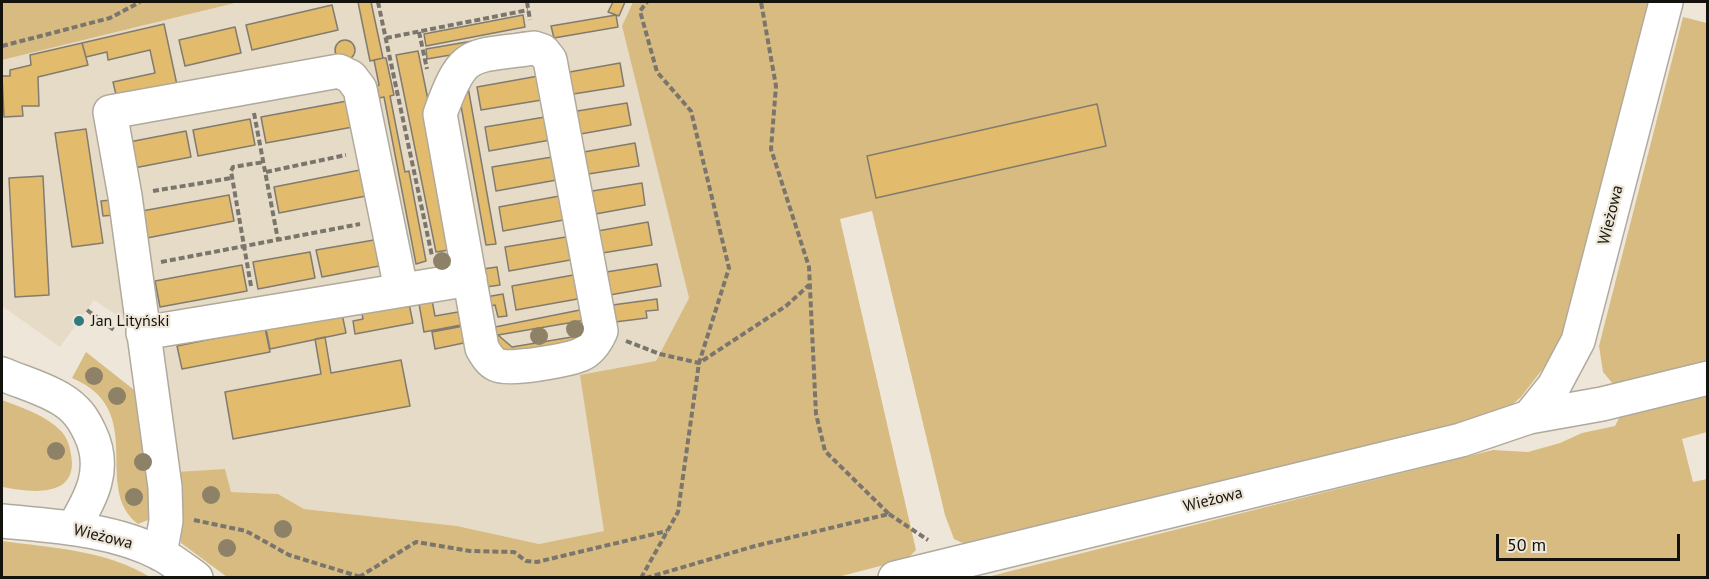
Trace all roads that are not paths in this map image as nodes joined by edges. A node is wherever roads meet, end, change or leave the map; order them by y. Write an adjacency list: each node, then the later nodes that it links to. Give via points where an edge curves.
1 (1666, 2): 7 (lane, Wieżowa, via 1578,341 1554,386)
2 (470, 279): 2 (lane, via 440,114 453,76 469,58 534,48 550,60 601,331 596,342 581,354 498,366 482,348); 3 (lane)
3 (401, 289): 4 (lane); 4 (lane, via 360,89 351,77 339,71 248,86 110,112)
4 (143, 333): 10 (lane, via 165,487)
5 (2, 374): 9 (lane, via 61,399 81,414 95,443 98,474 88,503)
6 (1707, 378): 7 (lane, Wieżowa)
7 (1529, 417): 12 (lane, Wieżowa, via 1461,440)
8 (2, 521): 9 (lane, Wieżowa)
9 (73, 528): 10 (lane, Wieżowa, via 121,539)
10 (160, 554): 11 (lane, Wieżowa)
11 (196, 578)
12 (895, 578)

